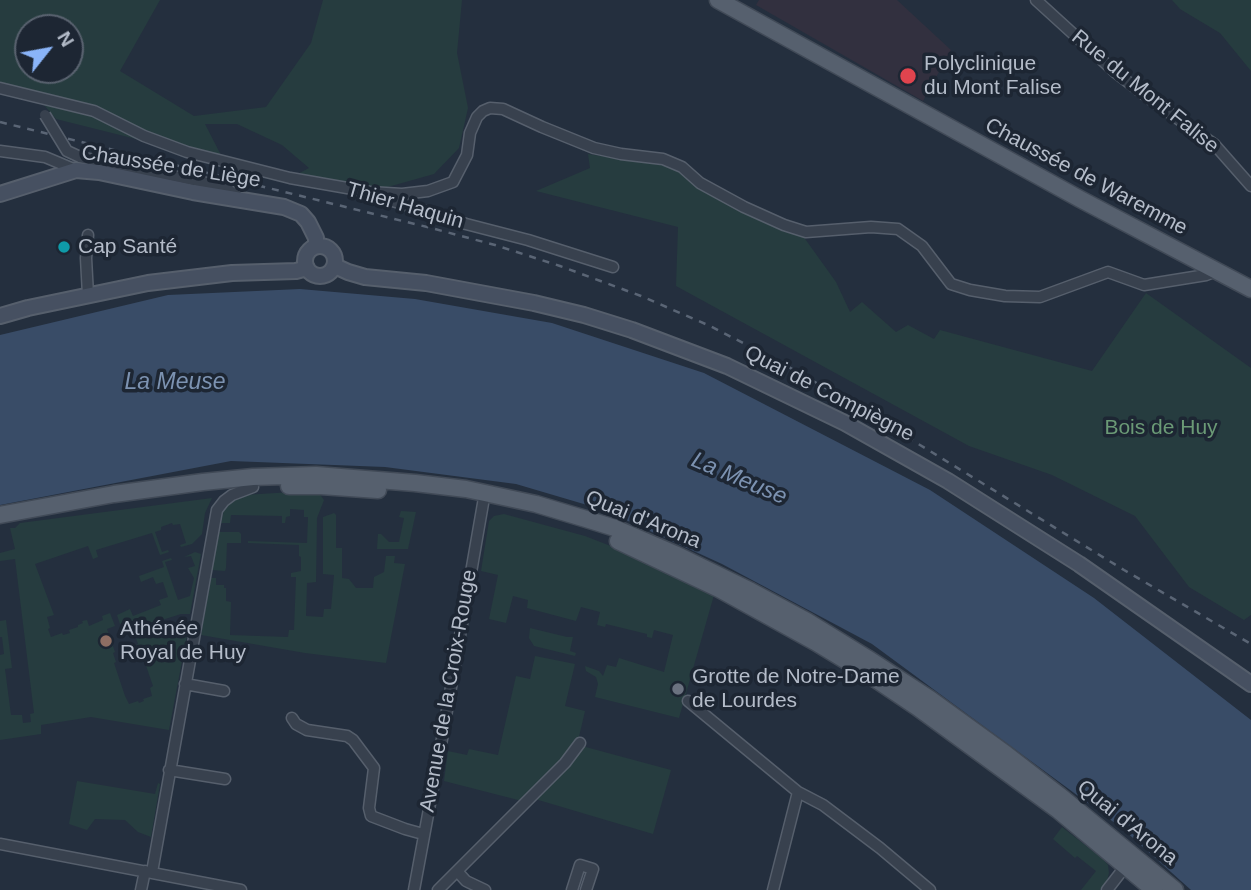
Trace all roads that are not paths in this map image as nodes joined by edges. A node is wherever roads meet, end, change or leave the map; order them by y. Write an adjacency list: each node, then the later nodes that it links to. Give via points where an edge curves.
1 (718, 0): 15 (main road, Chaussée de Waremme)
2 (1036, 0): 7 (street, Rue du Mont Falise, via 1115,72 1214,144)
3 (0, 88): 4 (street, Thier Haquin)
4 (38, 98): 6 (street, bridge, via 44,115); 8 (street, Thier Haquin, via 94,111 187,152 290,178)
5 (0, 151): 6 (street)
6 (78, 164): 9 (main road, Chaussée de Liège); 11 (main road, Chaussée de Liège, via 99,173 277,205 301,214 312,229)
7 (1251, 186)
8 (370, 191): 13 (street, Thier Haquin); 15 (street, via 402,194 453,182 467,155 477,117 490,108 503,109 594,148 663,159 744,207 807,232 898,229 922,246 951,284 970,290 1040,297 1108,272 1144,285)
9 (0, 194)
10 (88, 235): 17 (street)
11 (316, 246): 12 (main road, via 329,248); 14 (main road, via 306,255)
12 (335, 266): 14 (main road, via 325,276); 24 (main road, Quai de Compiègne, via 365,277 426,283 559,309 632,330 727,366 845,422 948,481 1079,564)
13 (613, 267)
14 (307, 268): 17 (main road, via 194,276)
15 (1216, 271): 16 (main road, Chaussée de Waremme)
16 (1251, 289)
17 (88, 295): 18 (main road)
18 (0, 316)
19 (253, 487): 20 (main road, Quai d'Arona, via 328,486); 22 (main road, Quai d'Arona, via 102,506); 23 (street, via 232,495 217,510)
20 (484, 497): 21 (main road, Quai d'Arona, via 415,483 328,475 253,477); 32 (street, Avenue de la Croix-Rouge); 34 (main road, Quai d'Arona, via 536,504 615,528 807,621 1006,754)
21 (0, 515)
22 (0, 525)
23 (185, 684): 25 (street); 29 (street)
24 (1251, 684)
25 (224, 691)
26 (688, 701): 31 (street)
27 (292, 718): 32 (street, via 301,728 354,740 374,768 371,816)
28 (580, 743): 36 (street)
29 (169, 770): 30 (street); 35 (street)
30 (225, 779)
31 (798, 792): 44 (street); 45 (street, via 880,848)
32 (423, 834): 39 (street, Avenue de la Croix-Rouge)
33 (0, 844): 35 (street)
34 (1130, 861): 46 (street); 47 (main road, Quai d'Arona); 48 (main road, Quai d'Arona)
35 (148, 871): 37 (street); 38 (street)
36 (457, 871): 40 (street); 41 (street)
37 (141, 890)
38 (241, 890)
39 (414, 890)
40 (438, 890)
41 (485, 890)
42 (572, 890): 43 (street, via 580,865 593,869)
43 (586, 890)
44 (773, 890)
45 (930, 890)
46 (1107, 890)
47 (1154, 890)
48 (1175, 890)

